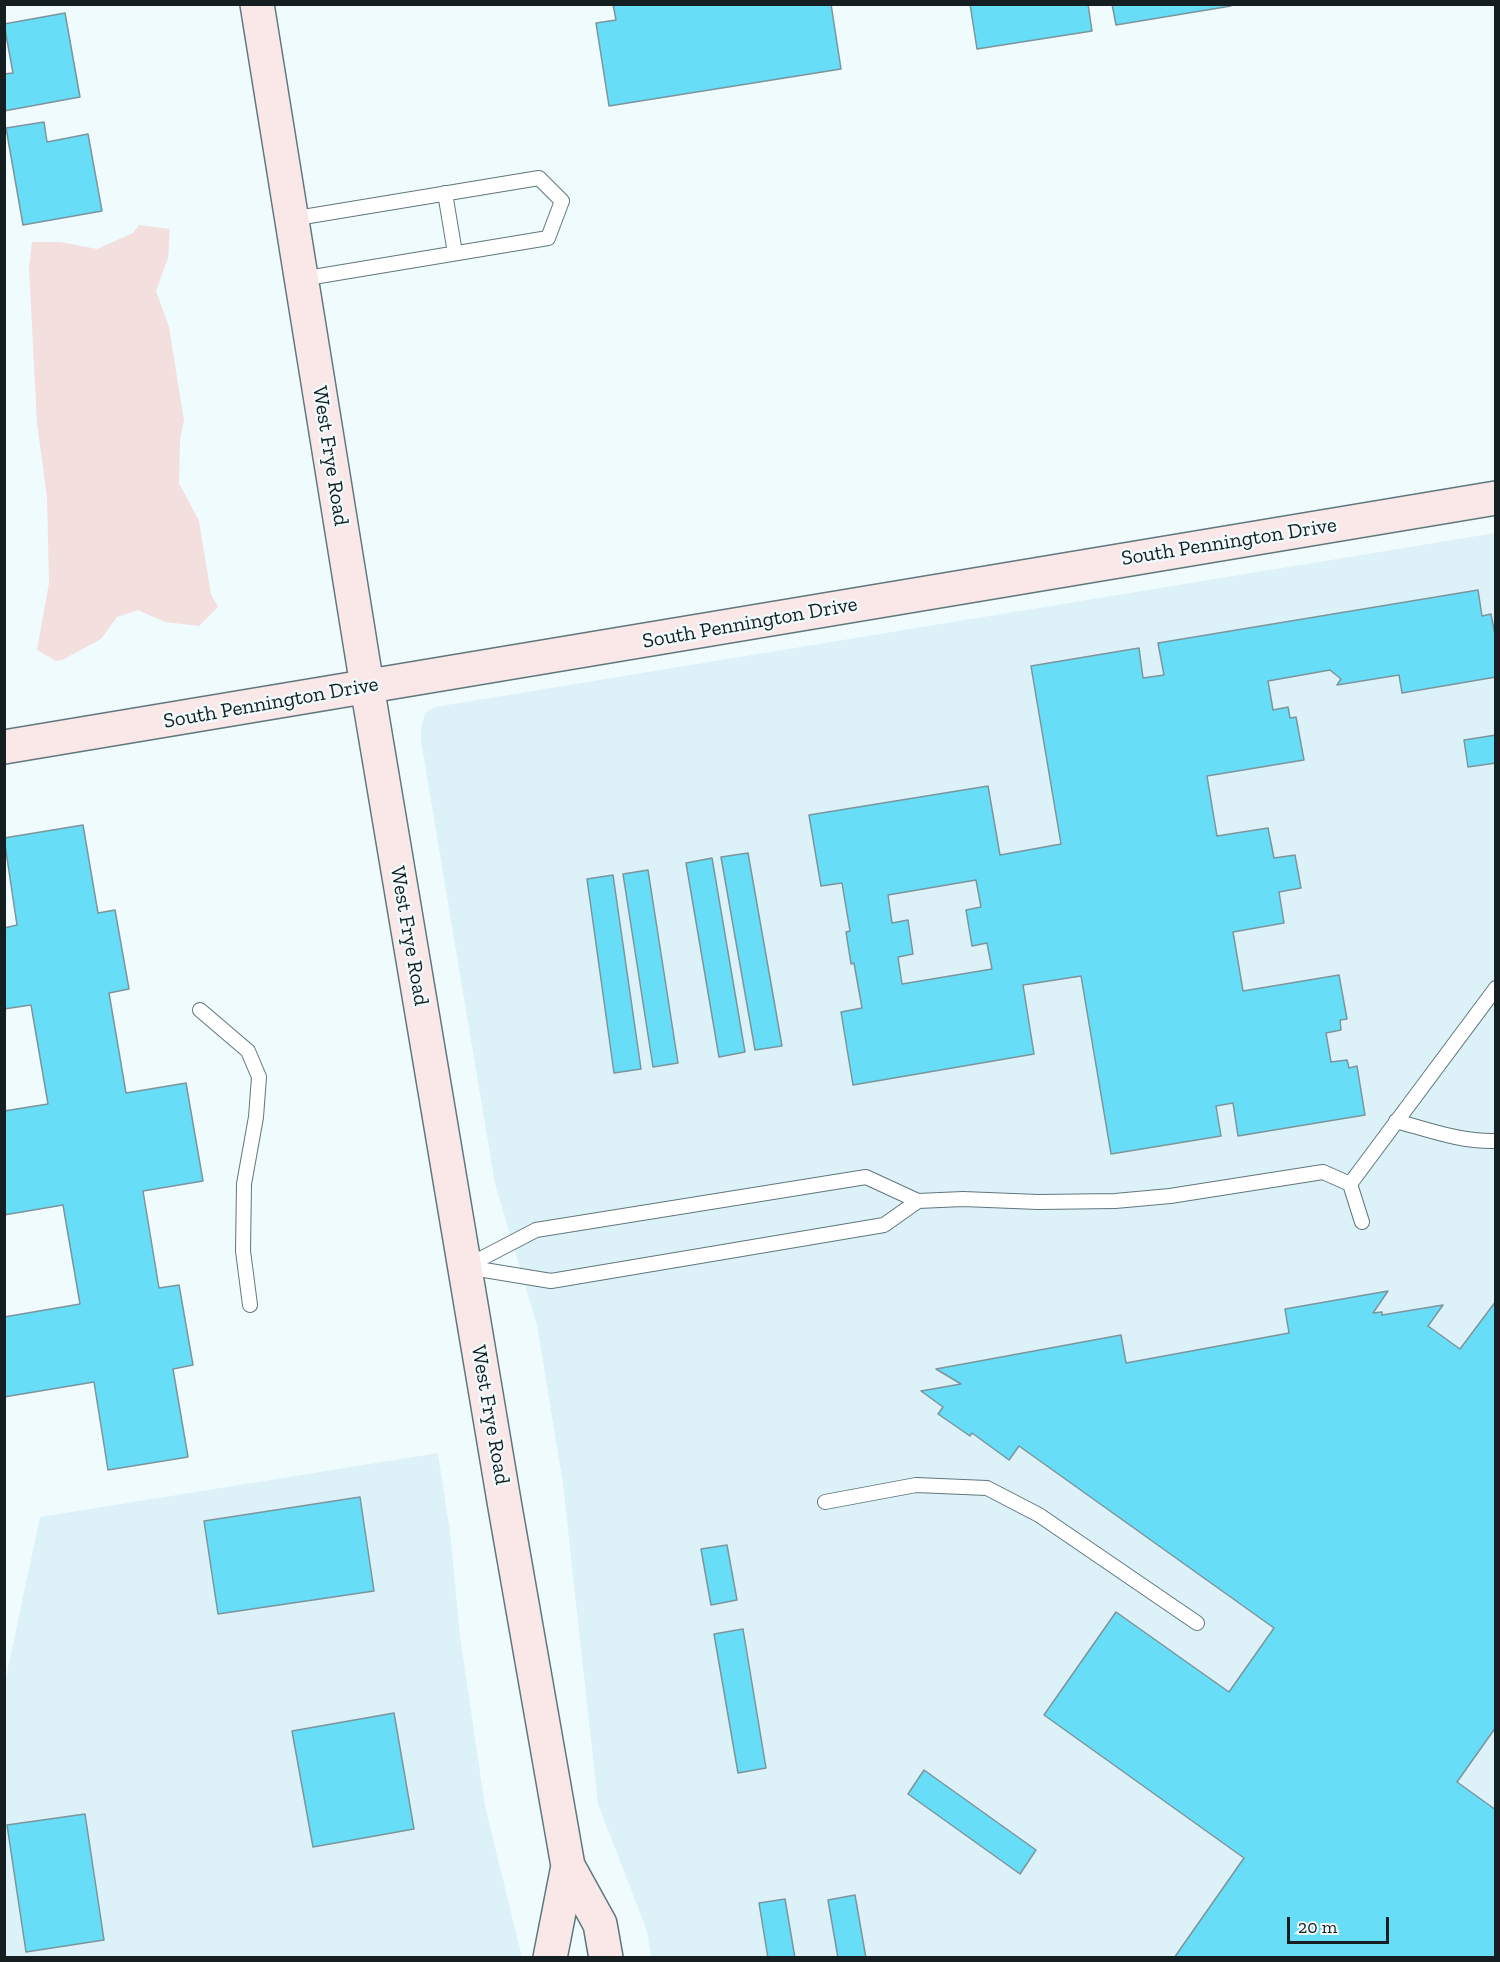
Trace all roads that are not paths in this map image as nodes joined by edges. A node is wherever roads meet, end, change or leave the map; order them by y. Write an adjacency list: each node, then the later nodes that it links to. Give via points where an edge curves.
1 (257, 4): 3 (street, West Frye Road)
2 (445, 193): 3 (lane); 4 (lane); 4 (lane, via 539,178 562,201 548,238)
3 (291, 219): 5 (street, West Frye Road)
4 (455, 254): 5 (lane)
5 (301, 279): 7 (street, West Frye Road)
6 (1496, 498): 7 (street, South Pennington Drive)
7 (368, 686): 8 (street, South Pennington Drive); 16 (street, West Frye Road)
8 (4, 747)
9 (1496, 988): 11 (lane)
10 (200, 1010): 17 (lane, via 248,1051 259,1077 244,1184 243,1251)
11 (1396, 1121): 12 (lane, via 1454,1138); 13 (lane)
12 (1496, 1141)
13 (1350, 1184): 14 (lane, via 1323,1172 1115,1201); 15 (lane)
14 (918, 1201): 16 (lane, via 884,1225 550,1281); 16 (lane, via 866,1177 536,1230)
15 (1362, 1222)
16 (465, 1267): 20 (street, West Frye Road)
17 (250, 1305)
18 (825, 1502): 19 (lane, via 916,1485 987,1488 1039,1515)
19 (1197, 1623)
20 (568, 1866): 21 (street, West Frye Road); 22 (street, West Frye Road, via 600,1924)
21 (550, 1958)
22 (606, 1958)

